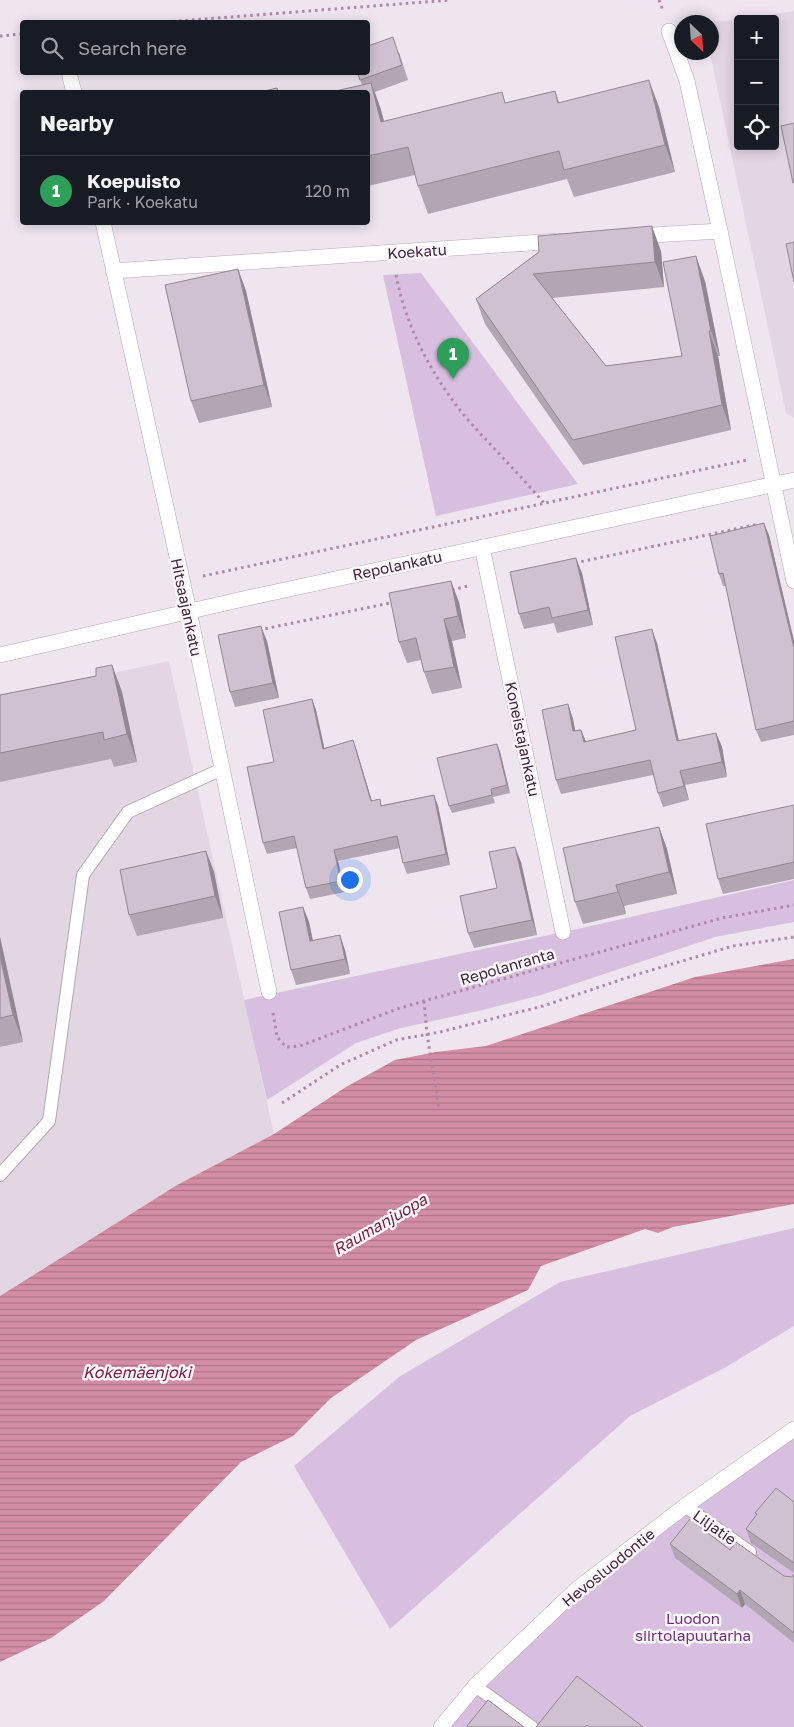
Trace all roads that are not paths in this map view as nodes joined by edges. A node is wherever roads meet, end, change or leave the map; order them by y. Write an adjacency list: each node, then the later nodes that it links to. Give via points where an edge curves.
1 (669, 31): 5 (street, via 687,81)
2 (70, 77): 3 (street)
3 (73, 90)
4 (104, 225): 8 (street, Hitsaajankatu)
5 (720, 231): 6 (street); 10 (street)
6 (621, 237)
7 (571, 241): 8 (street, Koekatu)
8 (113, 271): 13 (street, Hitsaajankatu)
9 (794, 480): 10 (street, Repolankatu)
10 (773, 484): 11 (street, Repolankatu); 12 (street)
11 (482, 546): 13 (street, Repolankatu); 16 (street, Koneistajankatu)
12 (794, 581)
13 (188, 611): 14 (street, Repolankatu); 15 (street, Hitsaajankatu)
14 (0, 655)
15 (222, 769): 17 (street, Hitsaajankatu); 18 (lane, via 128,812 83,874 49,1121)
16 (564, 932)
17 (269, 992)
18 (0, 1175)
19 (794, 1429): 20 (street, Hevosluodontie)
20 (684, 1506): 21 (lane, Liljatie); 22 (street, Hevosluodontie, via 577,1589)
21 (763, 1561)
22 (475, 1686): 23 (street, Hevosluodontie); 24 (lane)
23 (441, 1727)
24 (532, 1727)

